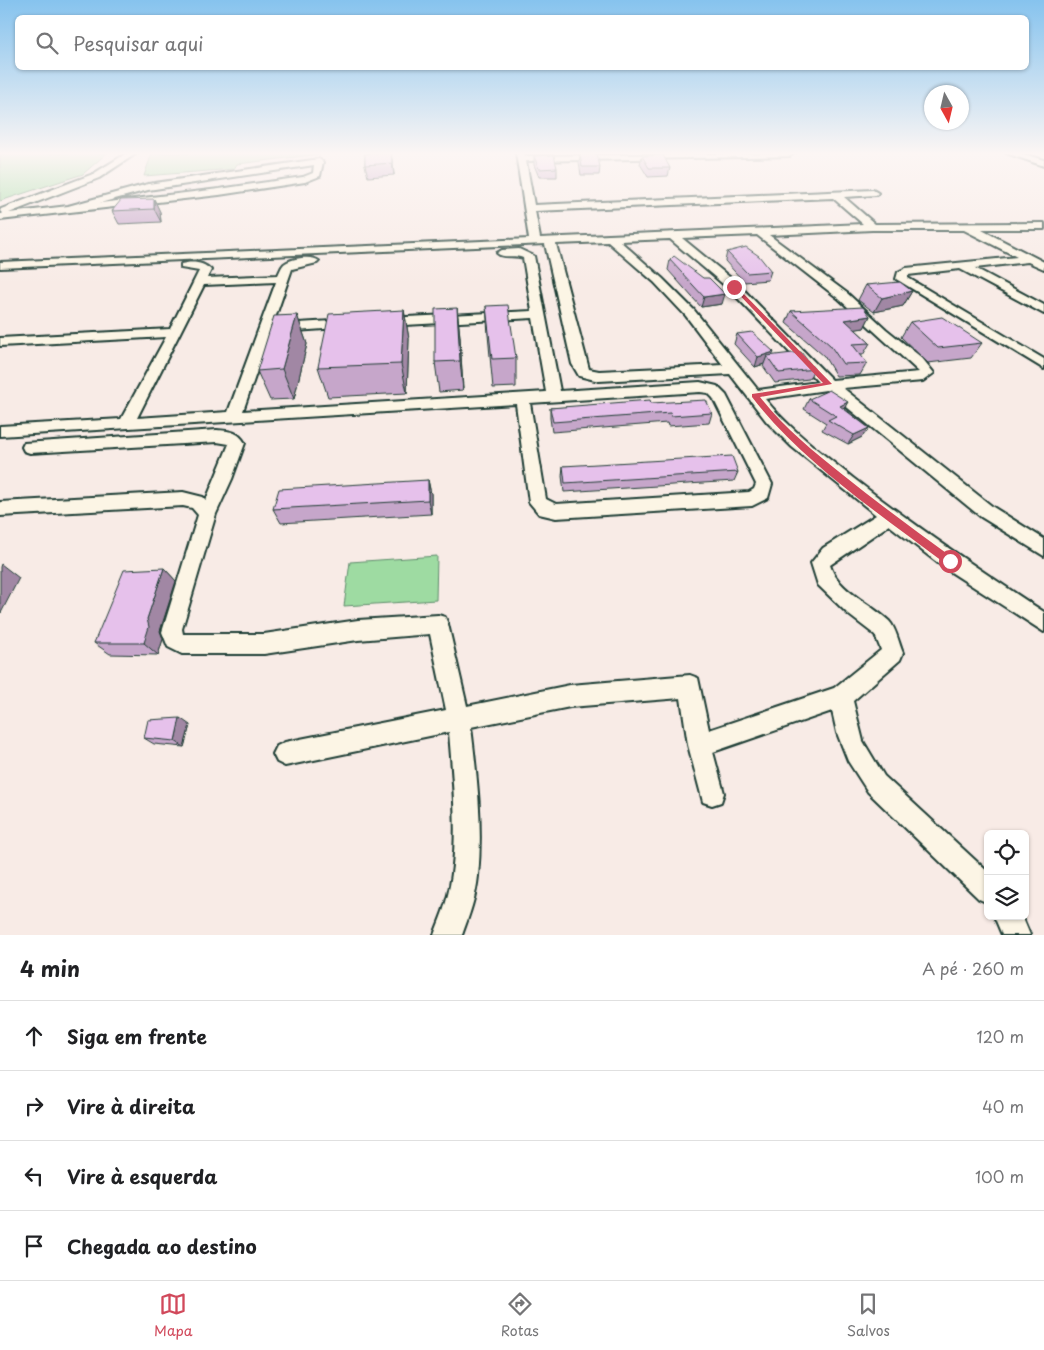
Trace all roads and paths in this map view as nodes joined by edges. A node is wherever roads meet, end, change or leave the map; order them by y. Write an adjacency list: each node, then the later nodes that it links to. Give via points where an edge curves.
1 (42, 197): 9 (street)
2 (111, 197): 7 (street)
3 (174, 197): 7 (street)
4 (528, 197): 8 (street)
5 (798, 197): 8 (street)
6 (838, 197): 13 (street)
7 (72, 207): 10 (street)
8 (530, 208): 17 (street)
9 (0, 213)
10 (0, 217)
11 (964, 225): 12 (street); 13 (street); 19 (street)
12 (1044, 226)
13 (872, 227): 14 (street)
14 (759, 232): 15 (street); 35 (street, via 843,296 880,332 917,361 927,374)
15 (673, 236): 16 (street); 35 (street, via 734,287)
16 (610, 238): 18 (street); 34 (street, via 671,292)
17 (534, 241): 18 (street); 23 (street)
18 (550, 241): 34 (street, via 579,364 584,373 599,376)
19 (1030, 259): 21 (street); 22 (street)
20 (0, 266): 24 (street)
21 (963, 266): 28 (street); 33 (street, via 906,271 902,279)
22 (1044, 266)
23 (255, 267): 24 (street); 24 (street); 26 (street)
24 (237, 268): 27 (street)
25 (0, 274): 27 (street, via 198,266 205,270)
26 (283, 278): 29 (street, via 287,267 303,261 519,252 528,256); 30 (street)
27 (199, 282): 31 (street)
28 (1044, 310)
29 (538, 314): 30 (street); 36 (street)
30 (266, 329): 39 (street)
31 (175, 333): 32 (street); 40 (street)
32 (0, 342)
33 (1044, 365)
34 (736, 369): 37 (street)
35 (829, 384): 37 (street); 46 (street, via 987,512)
36 (554, 396): 38 (street); 38 (street, via 700,387 712,389 719,395 764,484 762,493 752,498 556,511 545,508 538,502)
37 (754, 396): 45 (street, via 798,444)
38 (522, 398): 39 (street)
39 (233, 418): 40 (street)
40 (126, 424): 41 (street)
41 (0, 431)
42 (30, 447): 44 (street, via 231,437 237,443 234,454)
43 (0, 509): 44 (street, via 183,499 197,502)
44 (207, 514): 49 (street, via 172,630 174,641 182,644 264,644 358,630 438,624)
45 (889, 516): 47 (street); 48 (street, via 820,563 825,579 883,629 893,652)
46 (1044, 548)
47 (1044, 623)
48 (840, 697): 50 (street); 53 (street, via 846,732 860,764 876,784)
49 (459, 719): 50 (street, via 570,696 690,686); 51 (street); 55 (street, via 467,800 465,876)
50 (700, 745): 52 (street)
51 (286, 754)
52 (712, 793)
53 (984, 886)
54 (1010, 920): 56 (street)
55 (448, 935)
56 (1016, 935)

